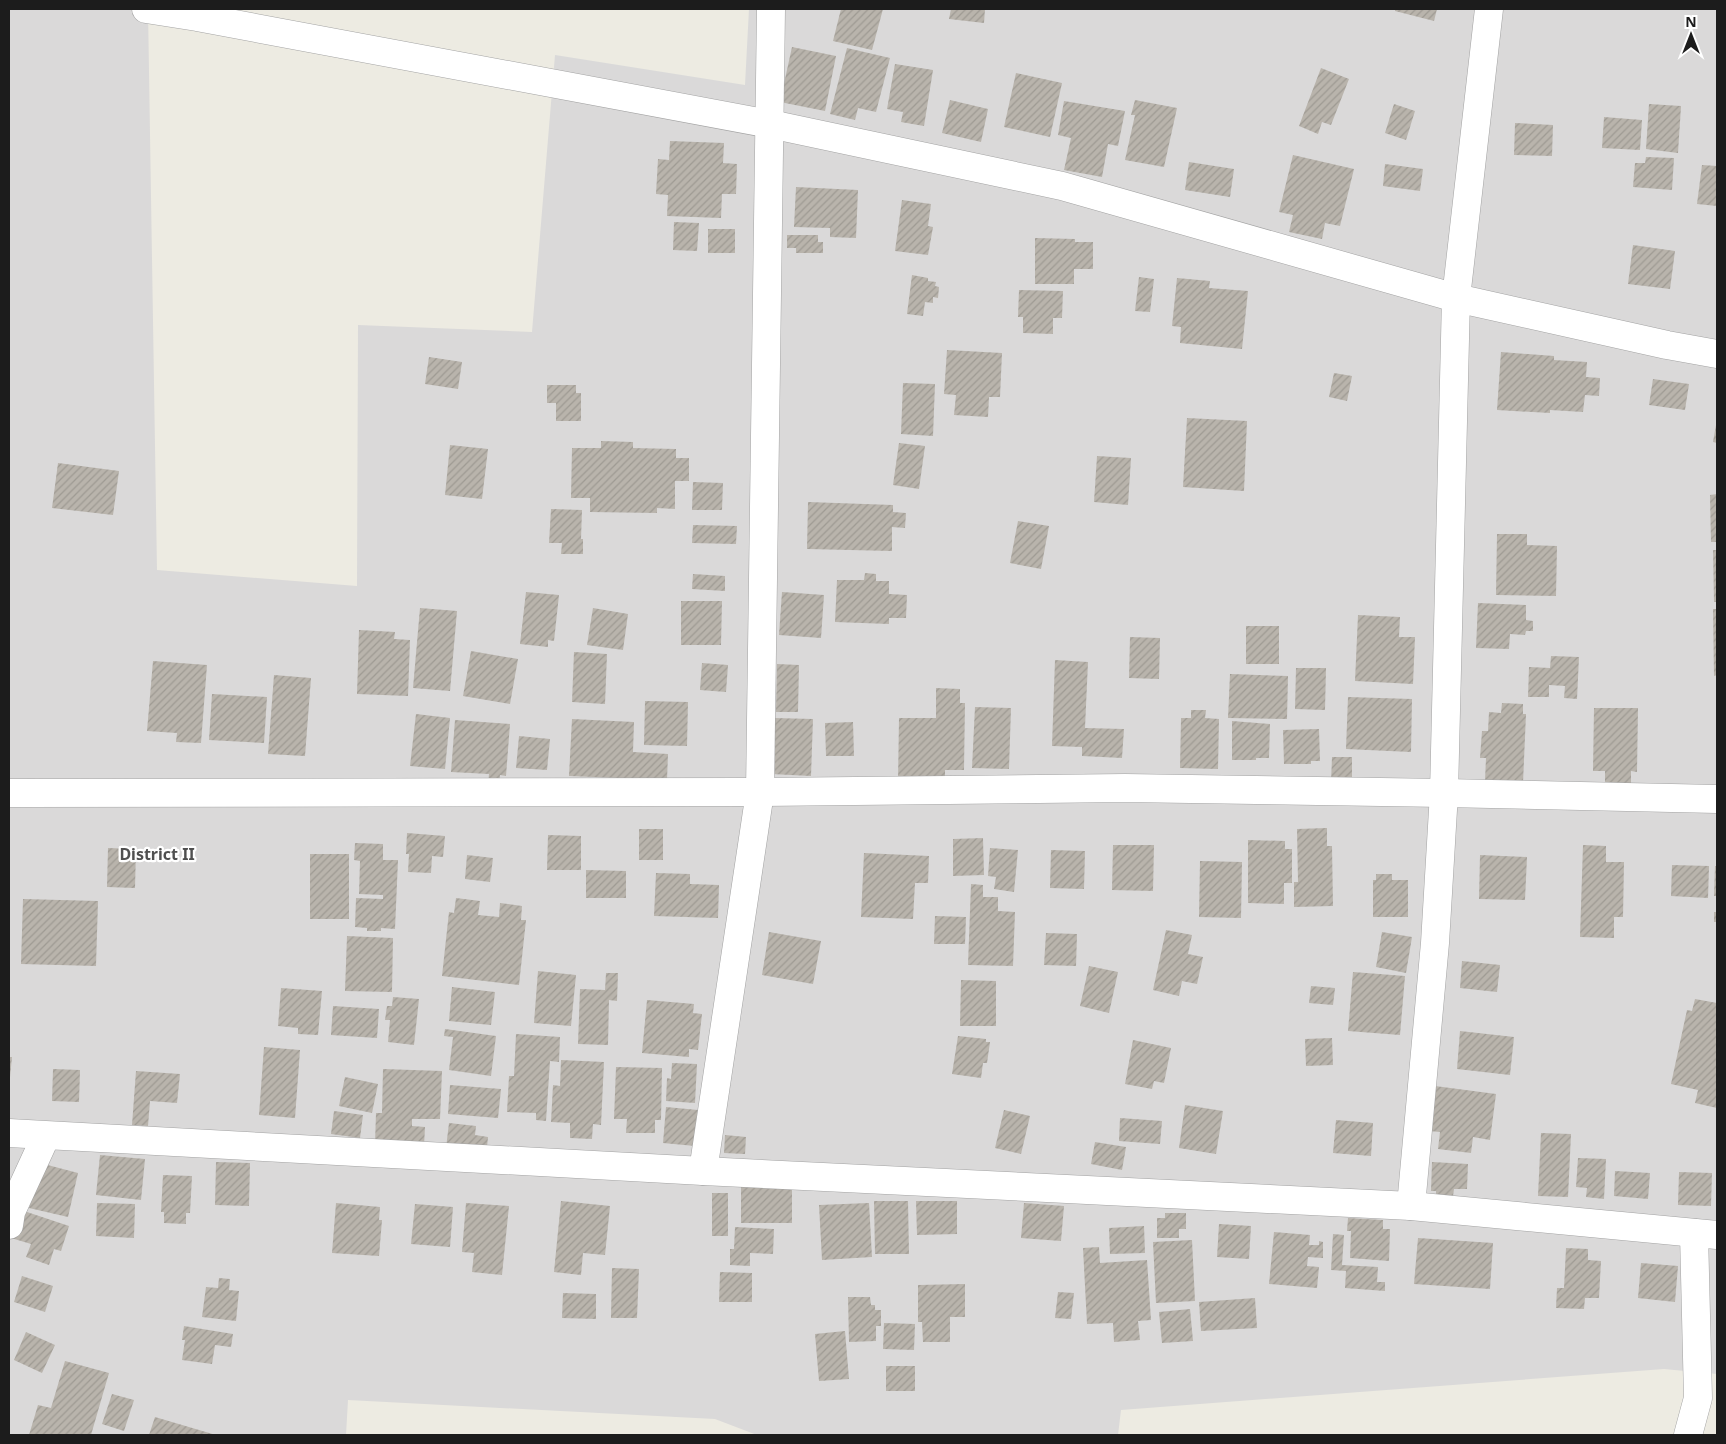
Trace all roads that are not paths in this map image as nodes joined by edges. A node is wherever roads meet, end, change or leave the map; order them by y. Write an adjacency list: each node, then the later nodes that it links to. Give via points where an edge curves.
1 (146, 9): 4 (street)
2 (771, 9): 4 (street)
3 (1488, 9): 5 (street)
4 (770, 124): 5 (street, via 1062,186); 7 (street)
5 (1456, 298): 6 (street); 9 (street)
6 (1717, 354)
7 (760, 792): 8 (street); 9 (street, via 1125,788); 13 (street)
8 (9, 793)
9 (1444, 793): 10 (street); 14 (street, via 1436,943)
10 (1717, 799)
11 (9, 1133): 12 (street)
12 (46, 1136): 13 (street); 15 (street, via 11,1212)
13 (703, 1170): 14 (street)
14 (1410, 1206): 16 (street)
15 (9, 1225)
16 (1706, 1234): 17 (street, via 1698,1398)
17 (1688, 1435)

